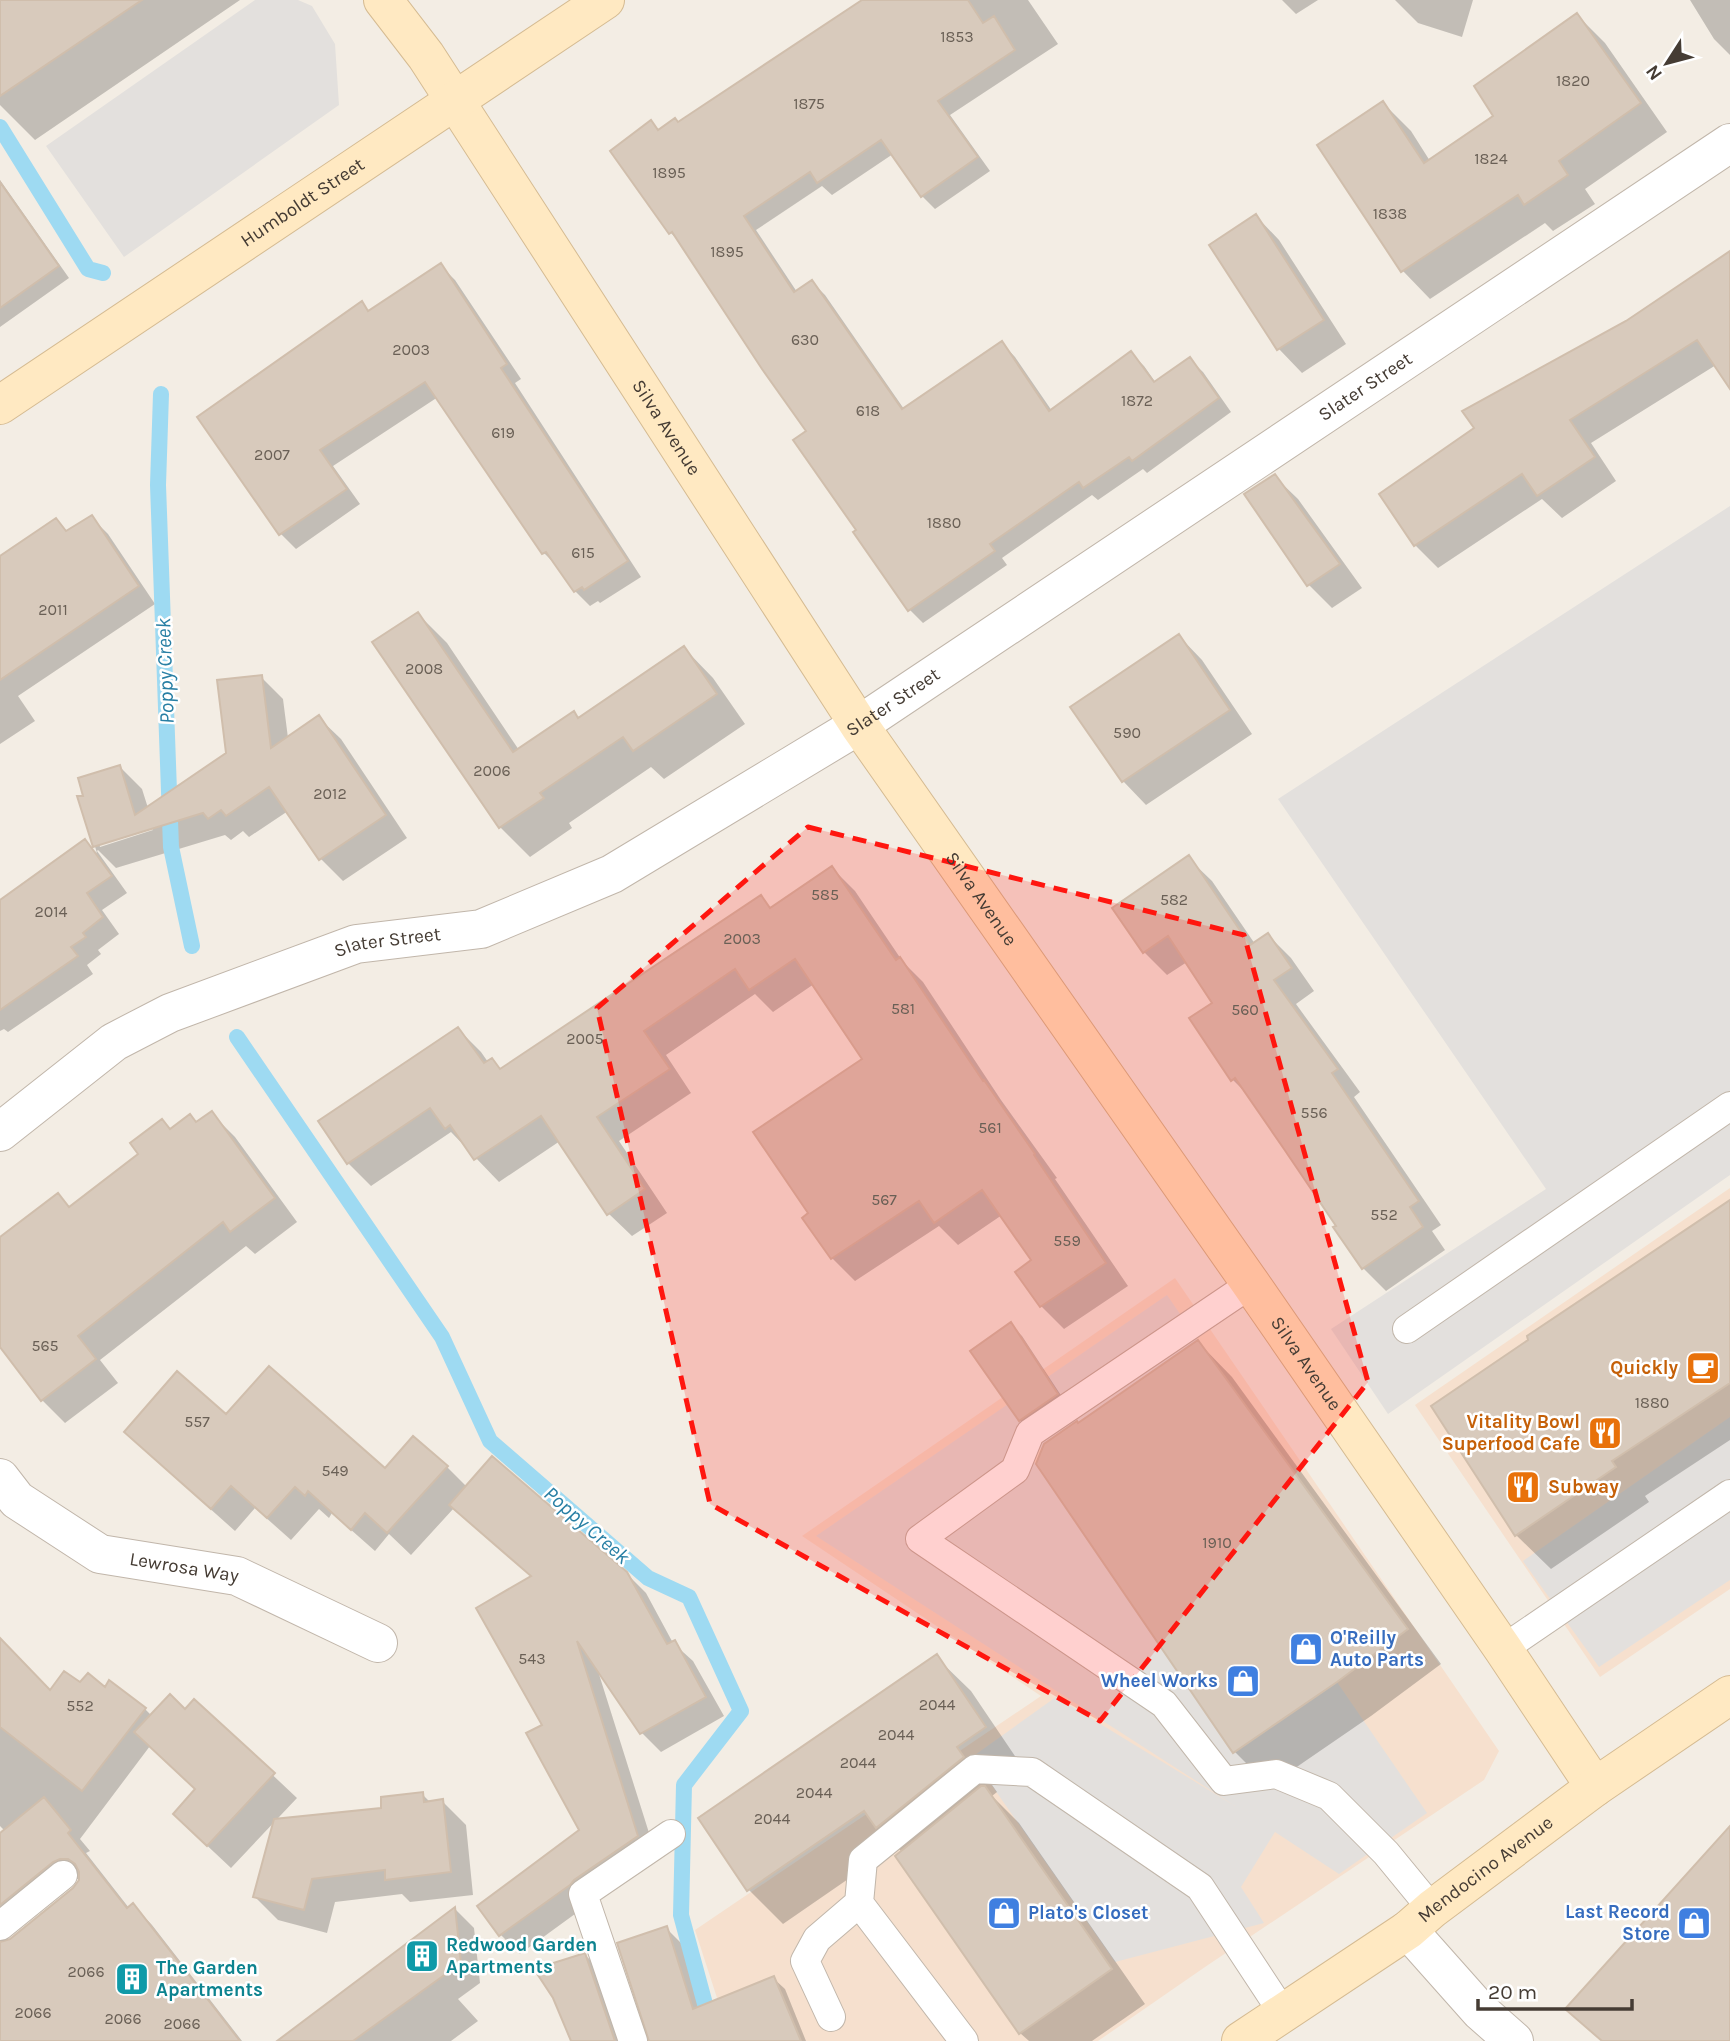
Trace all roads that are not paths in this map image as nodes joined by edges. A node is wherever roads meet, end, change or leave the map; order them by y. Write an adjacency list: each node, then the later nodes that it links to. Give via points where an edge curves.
1 (383, 0): 3 (street, Silva Avenue)
2 (605, 0): 3 (street, Humboldt Street)
3 (454, 100): 5 (street, Humboldt Street); 6 (street, Silva Avenue)
4 (1730, 143): 6 (street, Slater Street)
5 (0, 405)
6 (859, 725): 8 (street, Slater Street, via 612,874 493,924 356,944 170,1013 114,1042); 9 (street, Silva Avenue)
7 (1730, 1106): 10 (lane)
8 (0, 1132)
9 (1251, 1284): 14 (street, Silva Avenue); 20 (lane, via 1030,1433 1015,1470 920,1538 1164,1704 1224,1781 1276,1774 1329,1796 1386,1853)
10 (1408, 1329)
11 (0, 1478): 13 (street, Lewrosa Way, via 17,1500 100,1554 237,1576)
12 (1730, 1494): 14 (lane)
13 (378, 1643)
14 (1503, 1649): 16 (street, Silva Avenue)
15 (1728, 1700): 16 (street, Mendocino Avenue)
16 (1595, 1787): 20 (street, Mendocino Avenue)
17 (671, 1833): 24 (lane, via 583,1894)
18 (62, 1875): 21 (lane)
19 (859, 1903): 22 (lane, via 863,1860 975,1769 1032,1772 1200,1887); 23 (lane, via 817,1939 805,1961); 25 (lane)
20 (1420, 1920): 22 (street, Mendocino Avenue); 27 (street, via 1480,2011)
21 (0, 1926)
22 (1283, 2013): 26 (street, Mendocino Avenue)
23 (831, 2017)
24 (633, 2041)
25 (964, 2041)
26 (1241, 2041)
27 (1514, 2041)

